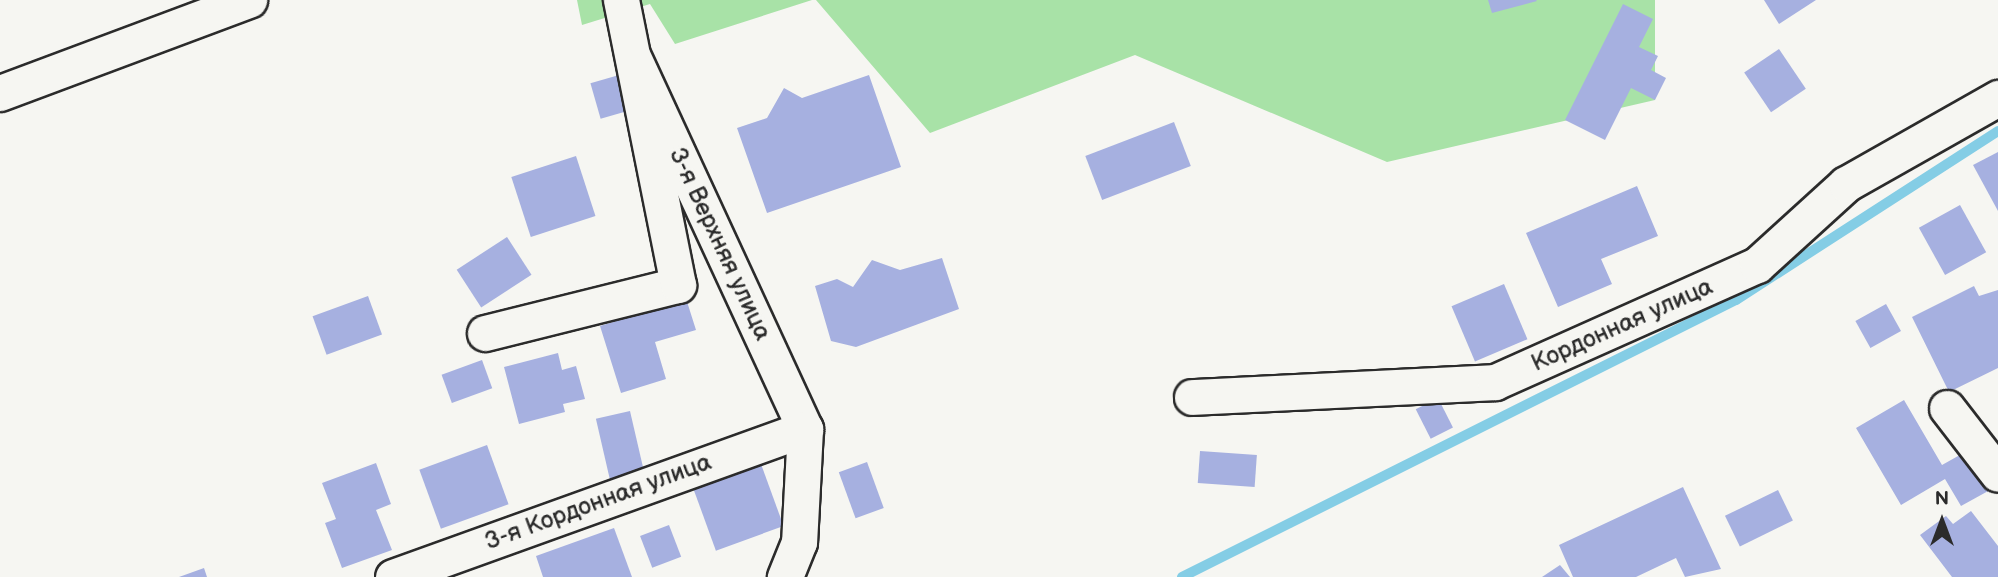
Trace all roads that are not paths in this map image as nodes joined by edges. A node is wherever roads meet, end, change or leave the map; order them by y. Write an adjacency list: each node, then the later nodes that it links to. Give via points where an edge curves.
1 (249, 0): 4 (street)
2 (621, 0): 3 (street)
3 (634, 59): 6 (street, via 678,285); 9 (street, 3-я Верхняя улица)
4 (0, 93)
5 (1998, 98): 7 (street, Кордонная улица, via 1846,184 1756,265 1494,382)
6 (485, 332)
7 (1192, 397)
8 (1947, 408): 10 (street)
9 (804, 429): 11 (street, 3-я Кордонная улица); 12 (street, via 799,542)
10 (1998, 474)
11 (393, 577)
12 (785, 577)

